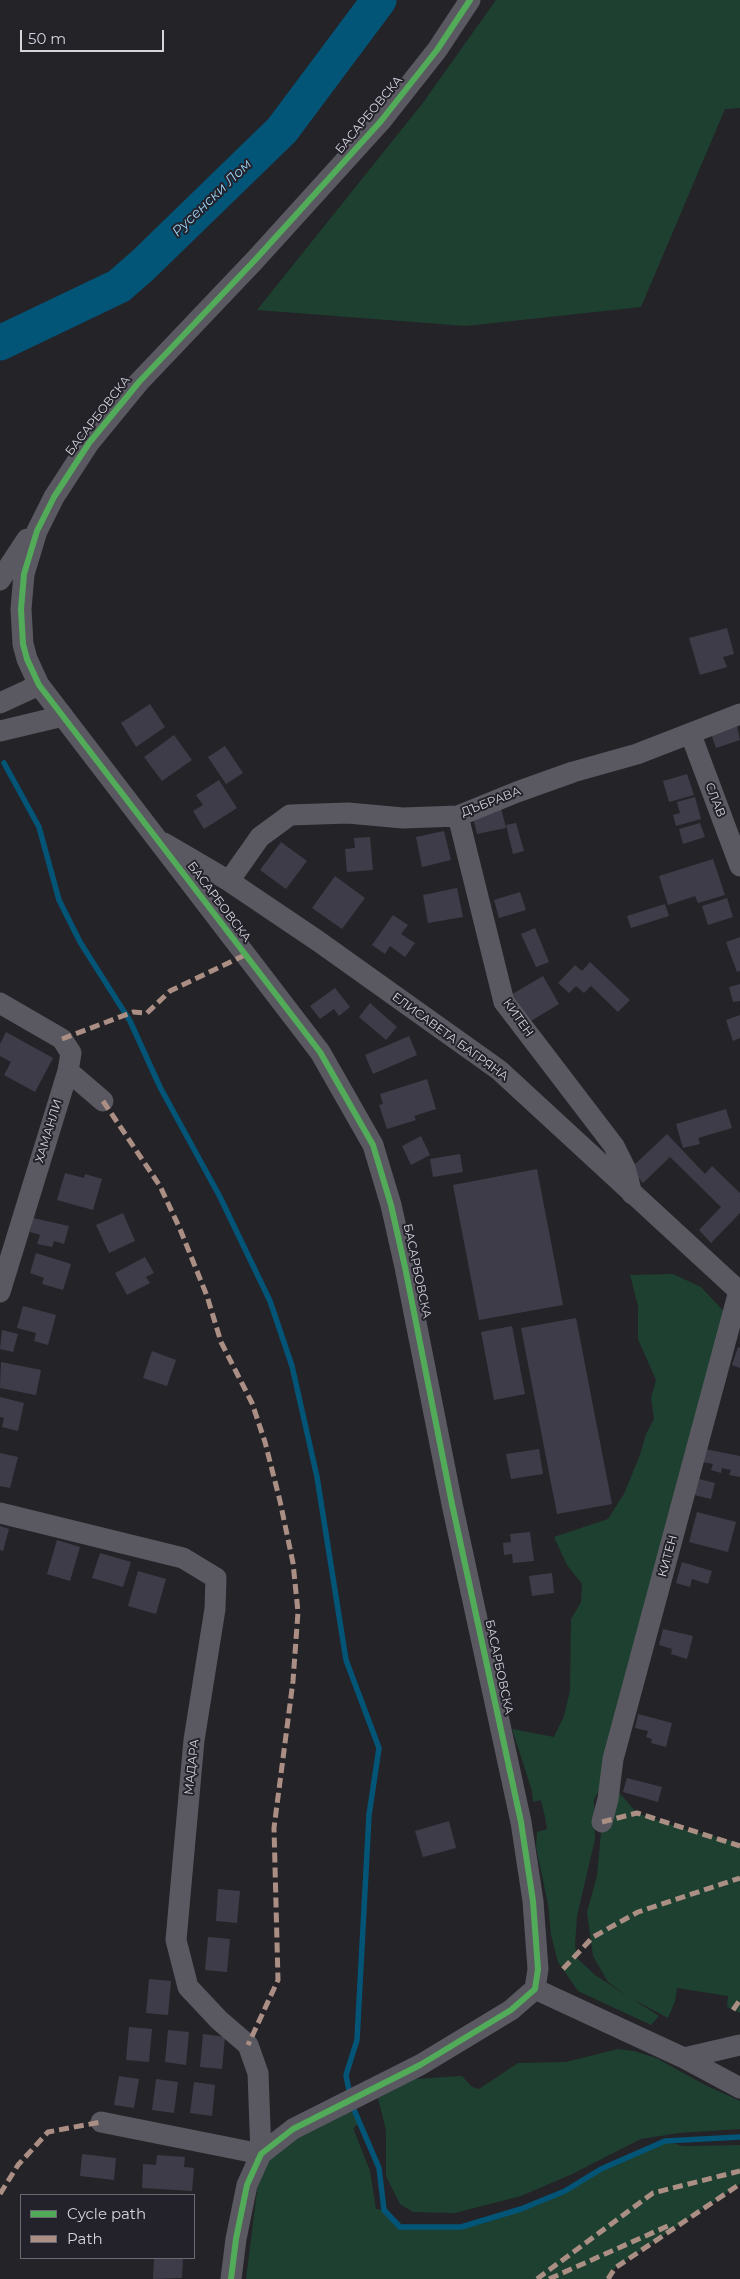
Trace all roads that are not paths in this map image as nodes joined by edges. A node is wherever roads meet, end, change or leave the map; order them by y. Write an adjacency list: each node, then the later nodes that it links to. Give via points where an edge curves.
1 (470, 0): 2 (street, БАСАРБОВСКА, via 437,50 381,121 139,382 89,443)
2 (54, 497): 3 (street); 4 (street, БАСАРБОВСКА, via 30,549 22,591 22,644)
3 (0, 580)
4 (40, 685): 5 (street); 7 (street, БАСАРБОВСКА)
5 (0, 703)
6 (740, 714): 9 (street, ДЪБРАВА)
7 (63, 716): 8 (street); 11 (street, БАСАРБОВСКА)
8 (0, 731)
9 (691, 735): 10 (street, ДЪБРАВА, via 573,772); 12 (street, СЛАВ)
10 (458, 816): 13 (street, ДЪБРАВА, via 290,815 260,837); 17 (street, КИТЕН, via 504,1002 614,1146 626,1168)
11 (155, 837): 13 (street, ЕЛИСАВЕТА БАГРЯНА); 22 (street, БАСАРБОВСКА, via 320,1052 373,1145 401,1250 520,1822 533,1901)
12 (740, 866)
13 (229, 881): 17 (street, ЕЛИСАВЕТА БАГРЯНА, via 499,1070)
14 (0, 1003): 15 (street, ХАМАНЛИ, via 62,1039 71,1053)
15 (68, 1071): 16 (street); 18 (street, ХАМАНЛИ)
16 (103, 1101)
17 (632, 1195): 19 (street, ЕЛИСАВЕТА БАГРЯНА)
18 (0, 1292)
19 (740, 1292): 21 (street, КИТЕН, via 613,1759)
20 (0, 1513): 27 (street, МАДАРА, via 183,1558 216,1578 215,1609 194,1740 176,1940 188,1987 219,2020 248,2044 258,2073)
21 (602, 1822)
22 (536, 1979): 24 (street); 27 (street, via 511,2010 420,2065 293,2129)
23 (740, 2045): 24 (street)
24 (684, 2058): 25 (street)
25 (740, 2088)
26 (101, 2122): 27 (street)
27 (261, 2154): 28 (street, via 247,2184)
28 (231, 2279)

